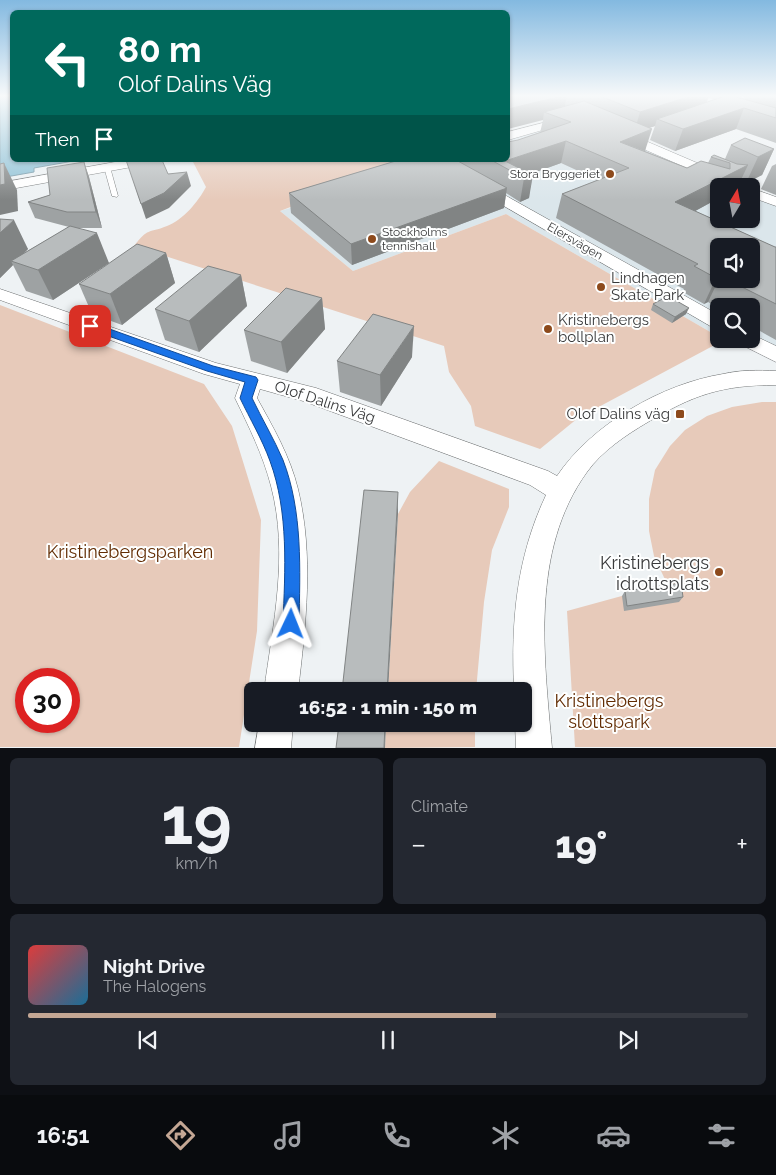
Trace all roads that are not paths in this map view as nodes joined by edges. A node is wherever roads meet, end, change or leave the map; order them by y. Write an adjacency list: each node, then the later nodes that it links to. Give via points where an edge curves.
1 (526, 131): 4 (street)
2 (613, 131): 5 (street)
3 (652, 133): 5 (street)
4 (510, 135)
5 (633, 140): 9 (street)
6 (136, 162): 8 (street)
7 (434, 163): 15 (street, Elersvägen)
8 (107, 167): 10 (street); 11 (lane)
9 (721, 178)
10 (0, 187)
11 (115, 196)
12 (760, 196): 13 (street)
13 (776, 202)
14 (0, 294): 19 (street, Olof Dalins Väg, via 210,369)
15 (710, 317)
16 (760, 346): 17 (street)
17 (776, 355)
18 (776, 378): 20 (street, via 746,377 706,384 668,400 620,427 599,445 578,465)
19 (252, 380): 20 (street, Olof Dalins Väg, via 318,397 533,476); 21 (street, via 246,398 276,460 291,526 291,624)
20 (562, 492): 24 (street, via 540,547 529,613)
21 (282, 682)
22 (275, 732): 23 (street)
23 (272, 748)
24 (534, 748)

